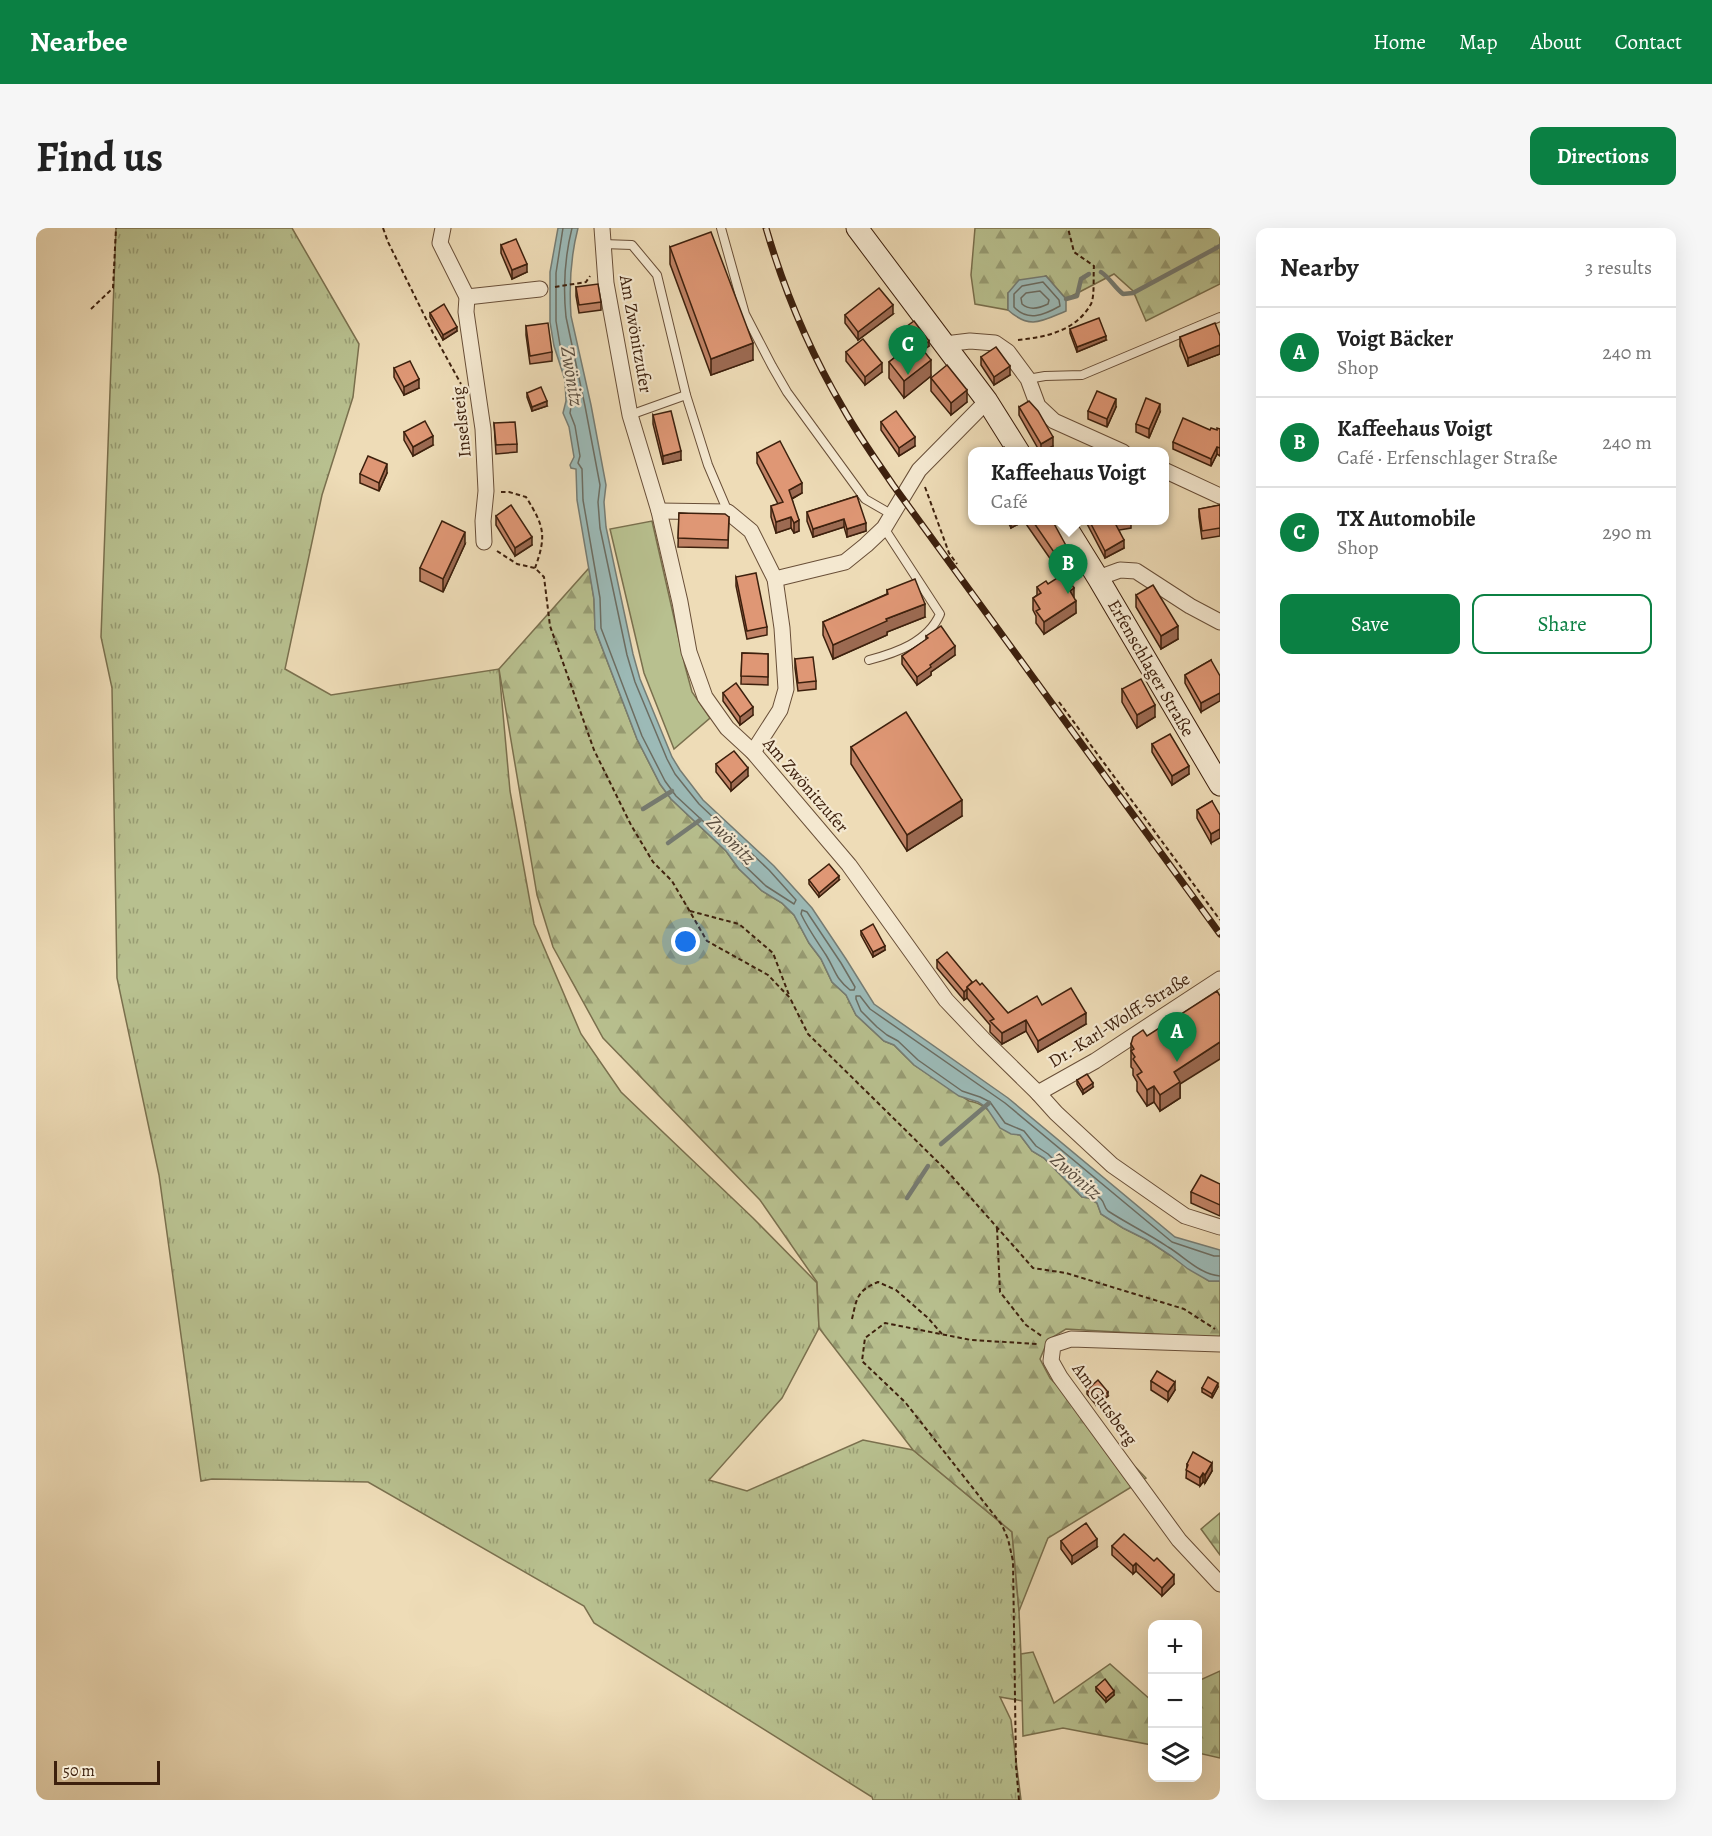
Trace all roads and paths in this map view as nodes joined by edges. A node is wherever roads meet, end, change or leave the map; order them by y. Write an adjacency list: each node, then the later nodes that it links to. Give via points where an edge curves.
1 (116, 228): 12 (path, via 113,288)
2 (383, 228): 17 (path)
3 (443, 228): 11 (street, Inselsteig, via 440,243)
4 (602, 228): 8 (street, Am Zwönitzufer)
5 (721, 228): 29 (lane, via 745,314 787,392 865,499)
6 (857, 228): 15 (main road)
7 (1068, 228): 14 (path, via 1074,252 1094,266 1092,302 1075,324 1048,336)
8 (603, 244): 18 (lane, via 632,245 657,275); 20 (street, Am Zwönitzufer, via 606,283)
9 (576, 285): 10 (path)
10 (540, 289): 11 (street)
11 (467, 297): 25 (street, Inselsteig, via 483,429)
12 (91, 309)
13 (1220, 317): 16 (lane, via 1082,375)
14 (995, 343): 15 (street); 16 (street, via 1008,352)
15 (945, 344): 19 (main road)
16 (1028, 379): 22 (street, via 1038,406 1054,421)
17 (461, 384)
18 (686, 395): 20 (lane); 28 (lane)
19 (987, 401): 21 (main road); 23 (street)
20 (630, 415): 27 (street, Am Zwönitzufer)
21 (1016, 447)
22 (1112, 447)
23 (919, 470): 29 (street); 33 (path, via 949,553)
24 (1169, 472): 26 (street)
25 (486, 491): 32 (street, Inselsteig); 34 (path, via 526,497 535,510 542,525 542,548)
26 (1220, 496)
27 (659, 511): 28 (street); 40 (street, Am Zwönitzufer, via 689,652 705,697 727,728)
28 (728, 512): 36 (street, via 751,531)
29 (891, 514): 31 (street)
30 (1065, 525): 35 (main road, Erfenschlager Straße)
31 (884, 528): 36 (street, via 845,562); 38 (lane, via 940,614 935,626 917,641 894,654)
32 (484, 542): 34 (path, via 517,564)
33 (957, 564)
34 (535, 568): 42 (path, via 544,577 550,626 594,750 642,844)
35 (1098, 578): 37 (street, via 1120,570 1136,571); 41 (main road, Erfenschlager Straße)
36 (775, 579): 40 (street, via 786,689 780,710)
37 (1220, 622)
38 (869, 660)
39 (1059, 702): 43 (path)
40 (753, 752): 46 (street, Am Zwönitzufer, via 849,866 946,1000)
41 (1220, 785)
42 (690, 911): 45 (path, via 707,941 768,975); 45 (path, via 739,924 773,953)
43 (1220, 920)
44 (1220, 979): 46 (street, Dr.-Karl-Wolff-Straße, via 1095,1061)
45 (790, 998): 48 (path, via 808,1034 948,1172)
46 (1038, 1093): 47 (street, Am Zwönitzufer, via 1112,1165 1185,1216)
47 (1220, 1227)
48 (998, 1228): 50 (path, via 1033,1268 1066,1273 1184,1309); 53 (path, via 1000,1292 1026,1325)
49 (852, 1318): 51 (path, via 856,1298 878,1282 896,1290)
50 (1220, 1333)
51 (942, 1334): 53 (path, via 971,1340); 55 (path, via 885,1323 865,1338 862,1361 905,1402 1002,1525 1008,1539 1013,1561)
52 (1220, 1344): 53 (street, Am Gutsberg, via 1071,1339)
53 (1053, 1345): 54 (street, Am Gutsberg, via 1051,1361 1060,1377 1179,1540)
54 (1220, 1584)
55 (1019, 1800)

